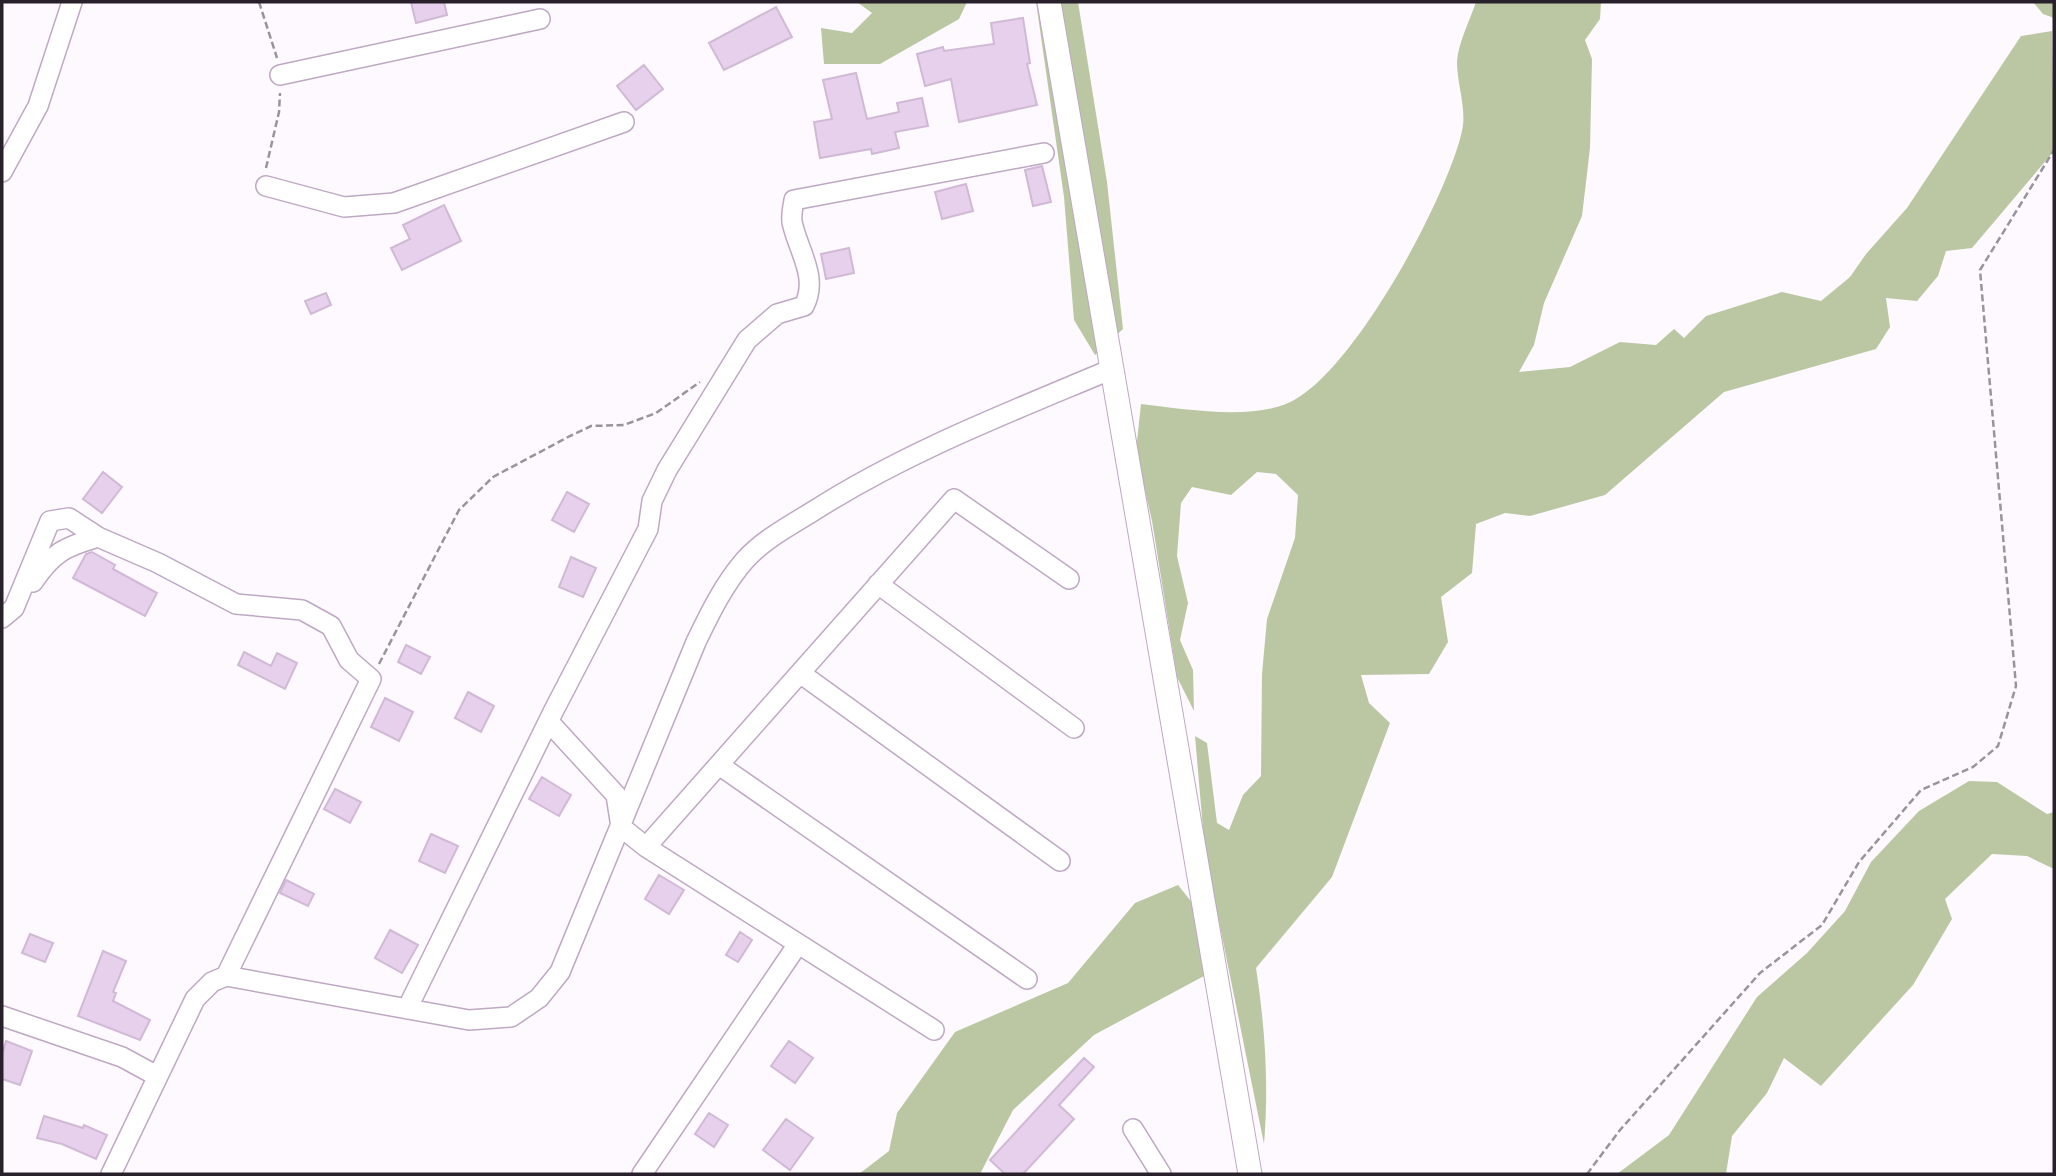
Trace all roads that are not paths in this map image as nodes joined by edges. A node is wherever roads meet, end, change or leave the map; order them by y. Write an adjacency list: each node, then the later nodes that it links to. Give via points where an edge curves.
1 (72, 2): 7 (street, via 38,106)
2 (1049, 2): 9 (street)
3 (540, 19): 4 (street)
4 (280, 75)
5 (624, 122): 8 (street, via 394,204 344,207)
6 (1044, 153): 15 (street, via 794,200 792,220 807,261 810,293 804,306 777,314 747,340 667,470 652,501 648,529)
7 (2, 172)
8 (266, 186)
9 (1112, 369): 18 (street, via 929,446 847,490 746,559 720,595 696,642); 32 (street)
10 (98, 537): 13 (street, via 64,548 47,562); 13 (street, via 69,518 50,521); 22 (street, via 236,604 302,610 331,626 349,660 371,679)
11 (1069, 579): 12 (street, via 954,499)
12 (878, 584): 14 (street); 16 (street)
13 (8, 613)
14 (800, 673): 17 (street); 20 (street)
15 (549, 722): 18 (street, via 616,795); 24 (street)
16 (1074, 728)
17 (719, 765): 19 (street); 23 (street)
18 (621, 828): 19 (street); 24 (street, via 560,972 539,998 511,1017 469,1020)
19 (646, 847): 21 (street)
20 (1060, 861)
21 (798, 944): 26 (street); 30 (street)
22 (226, 976): 24 (street); 27 (street, via 212,982 195,999)
23 (1027, 979)
24 (407, 1009)
25 (2, 1016): 27 (street, via 122,1057)
26 (934, 1030)
27 (157, 1076): 29 (street)
28 (1133, 1129): 31 (street)
29 (111, 1174)
30 (642, 1174)
31 (1161, 1174)
32 (1250, 1174)

